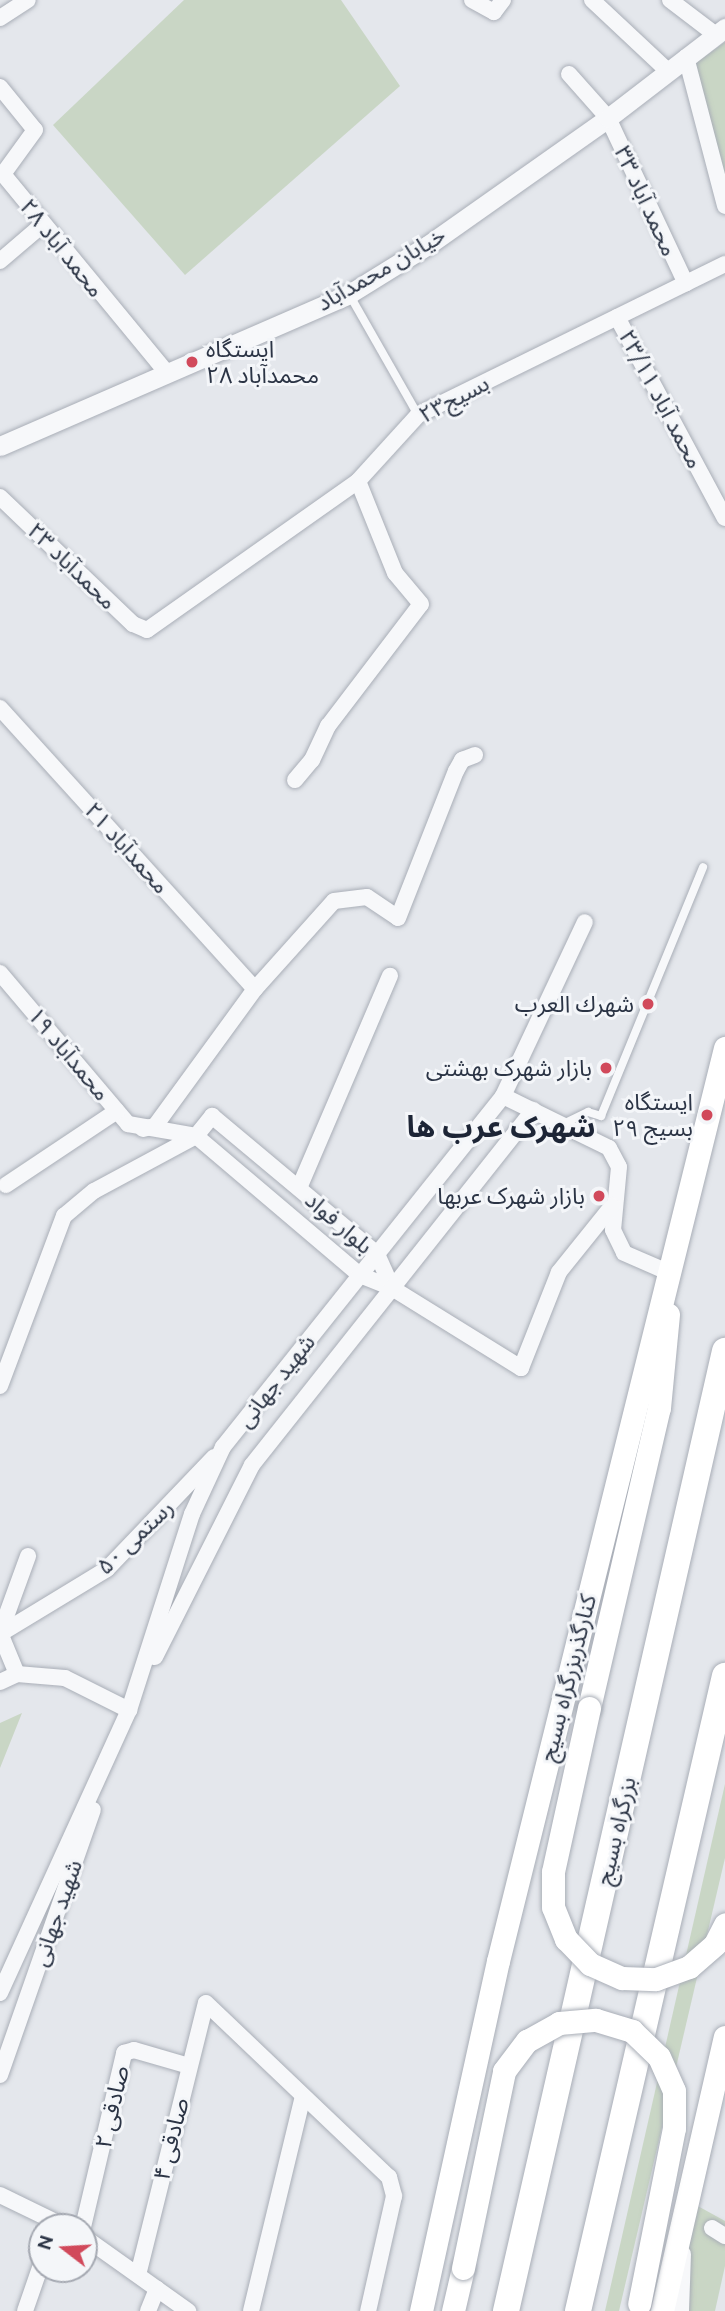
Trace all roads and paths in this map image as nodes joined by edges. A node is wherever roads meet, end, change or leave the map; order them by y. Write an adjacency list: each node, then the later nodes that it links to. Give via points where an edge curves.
1 (28, 0): 6 (street)
2 (472, 0): 3 (street, via 494,12)
3 (503, 0)
4 (592, 0): 9 (street)
5 (670, 0): 7 (street)
6 (0, 18)
7 (721, 31): 8 (street, خیابان محمدآباد)
8 (686, 57): 9 (street, خیابان محمدآباد); 13 (street)
9 (668, 71): 12 (street, خیابان محمدآباد)
10 (569, 74): 12 (street, محمد آباد ۳۳)
11 (0, 87): 14 (street, محمد آباد ۲۸, via 35,130 3,174)
12 (608, 118): 17 (street, محمد آباد ۳۳); 18 (street, خیابان محمدآباد, via 428,245)
13 (725, 206)
14 (41, 226): 15 (street); 20 (street, محمد آباد ۲۸)
15 (0, 261)
16 (725, 264): 17 (street, بسیج۲۳)
17 (686, 284): 19 (street, بسیج۲۳)
18 (348, 294): 20 (street, خیابان محمدآباد); 21 (lane)
19 (617, 317): 21 (street, بسیج۲۳); 25 (street, محمد آباد ۲۳/۱۱)
20 (167, 373): 22 (street, خیابان محمدآباد)
21 (418, 415): 23 (street, بسیج۲۳)
22 (0, 446)
23 (358, 481): 26 (street, بسیج۲۳); 29 (street, via 394,573 422,604 328,726 312,760)
24 (0, 497): 26 (street, محمدآباد ۲۳, via 133,624)
25 (725, 518)
26 (146, 630)
27 (0, 708): 34 (street, محمدآباد ۲۱)
28 (475, 755): 34 (street, via 462,760 456,771 398,918 367,897 334,901)
29 (295, 780)
30 (702, 867): 39 (lane, via 601,1116 588,1112)
31 (585, 922): 36 (street, شهید جهانی)
32 (0, 973): 38 (street, محمدآباد ۱۹)
33 (390, 976): 43 (street)
34 (255, 989): 40 (street, via 155,1126)
35 (725, 1048): 46 (main road, کنارگذربزرگراه بسیج)
36 (503, 1096): 37 (street); 45 (street, شهید جهانی)
37 (533, 1110): 39 (street); 48 (street, شهید جهانی)
38 (117, 1111): 40 (street, محمدآباد ۱۹, via 128,1124); 42 (street)
39 (563, 1124): 44 (street, via 609,1148 619,1167)
40 (143, 1129): 41 (street)
41 (196, 1136): 43 (street, بلوار فواد, via 212,1115); 47 (street, بلوار فواد); 50 (street, via 94,1191 64,1216)
42 (2, 1185)
43 (299, 1188): 45 (street, بلوار فواد)
44 (612, 1206): 46 (street, via 613,1230 624,1253); 48 (street, via 559,1272 521,1368)
45 (377, 1254): 47 (street, شهید جهانی); 48 (street, بلوار فواد)
46 (668, 1272): 58 (main road, bridge, via 668,1342 659,1408 553,1872 554,1906 566,1939 590,1964 611,1973 656,1979 689,1967 715,1944); 78 (main road, کنارگذربزرگراه بسیج, via 498,1962)
47 (360, 1275): 48 (street, بلوار فواد); 51 (street, شهید جهانی)
48 (392, 1288): 57 (street, شهید جهانی, via 252,1465)
49 (725, 1351): 80 (highway, بزرگراه بسیج)
50 (0, 1386)
51 (223, 1447): 53 (street, رستمی ۵۰, via 107,1569); 57 (street, شهید جهانی, via 192,1514)
52 (28, 1556): 53 (street)
53 (0, 1634): 54 (street)
54 (17, 1674): 56 (street); 57 (street, via 65,1678)
55 (725, 1676): 81 (highway)
56 (0, 1682)
57 (128, 1710): 59 (street, شهید جهانی); 62 (street, شهید جهانی)
58 (725, 1924)
59 (0, 1993)
60 (725, 2037): 67 (main road)
61 (189, 2066): 63 (street, صادقی ۴, via 205,2003); 66 (street, صادقی ۲, via 134,2050 124,2053); 69 (street, صادقی ۴)
62 (0, 2076)
63 (303, 2096): 76 (street); 77 (street, via 389,2177 394,2196)
64 (0, 2195): 65 (street)
65 (35, 2213)
66 (86, 2213)
67 (685, 2213): 82 (main road); 83 (street)
68 (98, 2247): 69 (street)
69 (138, 2275): 71 (street)
70 (35, 2283): 73 (street)
71 (157, 2289): 74 (street); 75 (street)
72 (639, 2308): 79 (main road, bridge, via 674,2128 674,2091 659,2057 632,2031 596,2020 559,2023 537,2035 504,2071)
73 (25, 2311)
74 (148, 2311)
75 (188, 2311)
76 (251, 2311)
77 (368, 2311)
78 (421, 2311)
79 (453, 2311)
80 (506, 2311)
81 (578, 2311)
82 (662, 2311)
83 (681, 2311)

